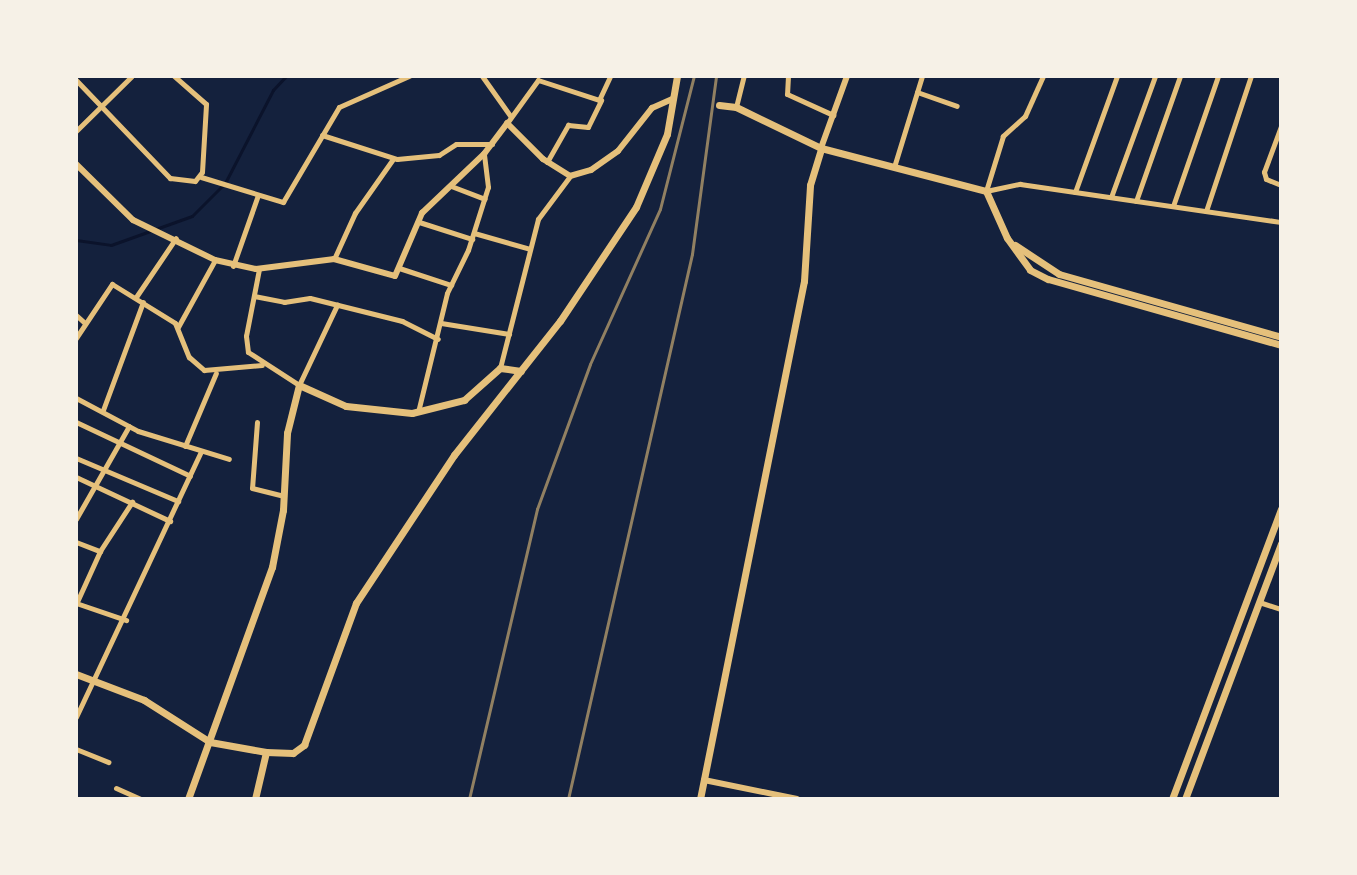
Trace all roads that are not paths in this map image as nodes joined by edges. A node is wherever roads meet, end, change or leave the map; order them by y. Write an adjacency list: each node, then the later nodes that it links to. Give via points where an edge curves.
1 (132, 76): 24 (street)
2 (174, 76): 40 (street, via 206,104)
3 (409, 76): 31 (street, via 341,106)
4 (482, 76): 28 (street)
5 (610, 76): 21 (street)
6 (674, 76): 20 (main road)
7 (744, 76): 26 (street)
8 (788, 76): 27 (street, via 787,94)
9 (847, 76): 27 (street)
10 (922, 76): 19 (street)
11 (1043, 76): 43 (street, via 1025,116 1003,136)
12 (1117, 76): 44 (street)
13 (1155, 76): 46 (street)
14 (1180, 76): 48 (street)
15 (1218, 76): 49 (street)
16 (1251, 76): 50 (street)
17 (541, 78): 21 (street); 28 (street)
18 (76, 80): 24 (street)
19 (917, 92): 25 (street); 38 (street)
20 (674, 98): 22 (main road); 39 (street, via 652,108 618,151 591,170); 80 (main road, via 667,134 636,207)
21 (602, 99): 36 (street, via 588,127 568,125)
22 (684, 101)
23 (719, 105): 26 (main road)
24 (101, 106): 30 (street); 40 (street, via 170,178)
25 (957, 106)
26 (736, 107): 33 (main road)
27 (833, 115): 33 (street)
28 (509, 120): 32 (street); 36 (street)
29 (1281, 126): 41 (street, via 1264,172 1266,179)
30 (76, 131)
31 (322, 135): 35 (street); 45 (street, via 286,201)
32 (492, 144): 34 (street); 35 (street, via 456,144 439,155)
33 (821, 148): 38 (main road); 118 (main road, via 810,185 804,281)
34 (484, 154): 42 (street); 47 (street, via 489,179)
35 (393, 159): 57 (street, via 355,213)
36 (547, 162): 39 (street)
37 (76, 164): 54 (street, via 133,220)
38 (894, 167): 43 (main road)
39 (570, 176): 56 (street, via 539,216)
40 (201, 177): 45 (street)
41 (1281, 185)
42 (451, 186): 47 (street); 51 (street)
43 (986, 191): 44 (street, via 1020,184); 55 (main road)
44 (1075, 192): 46 (street)
45 (258, 195): 59 (street)
46 (1111, 197): 48 (street)
47 (485, 199): 53 (street)
48 (1136, 201): 49 (street)
49 (1173, 206): 50 (street)
50 (1206, 211): 52 (street)
51 (419, 222): 53 (street); 60 (street)
52 (1281, 222)
53 (473, 236): 56 (street); 63 (street)
54 (176, 238): 58 (street); 67 (street)
55 (1010, 242): 62 (main road, via 1052,271); 64 (main road, via 1030,270)
56 (530, 249): 74 (street)
57 (334, 259): 60 (street, via 395,276); 61 (street)
58 (215, 260): 59 (street); 73 (street)
59 (233, 266): 61 (street)
60 (399, 268): 63 (street)
61 (259, 269): 66 (street)
62 (1074, 278): 64 (main road); 65 (main road)
63 (451, 285): 72 (street)
64 (1070, 286): 65 (main road)
65 (1112, 293): 77 (main road)
66 (254, 296): 69 (street, via 284,302 306,297); 78 (street, via 246,345)
67 (136, 297): 68 (street); 71 (street, via 109,285)
68 (143, 302): 73 (street); 84 (street)
69 (337, 305): 76 (street, via 402,321); 82 (street)
70 (76, 315): 71 (street)
71 (85, 323): 75 (street)
72 (441, 323): 74 (street); 76 (street)
73 (178, 327): 81 (street, via 192,361)
74 (509, 334): 79 (street)
75 (76, 338)
76 (438, 339): 85 (street)
77 (1279, 340)
78 (262, 365): 81 (street); 82 (street)
79 (500, 368): 80 (main road); 85 (main road, via 464,400)
80 (521, 371): 116 (main road, via 454,455 356,603 304,745 293,753)
81 (216, 373): 90 (street)
82 (299, 385): 85 (main road, via 346,406); 98 (main road, via 287,433)
83 (76, 398): 84 (street)
84 (103, 410): 88 (street)
85 (418, 412)
86 (76, 422): 89 (street)
87 (257, 422): 98 (street, via 252,488)
88 (129, 426): 89 (street); 90 (street)
89 (122, 442): 94 (street); 95 (street)
90 (185, 446): 91 (street)
91 (201, 451): 93 (street); 95 (street)
92 (76, 458): 94 (street)
93 (229, 459)
94 (109, 469): 97 (street); 99 (street)
95 (190, 476): 99 (street)
96 (76, 477): 97 (street)
97 (99, 486): 100 (street); 102 (street)
98 (284, 496): 114 (main road, via 272,567)
99 (178, 501): 103 (street)
100 (132, 502): 103 (street); 106 (street)
101 (1281, 509): 125 (main road)
102 (76, 519)
103 (170, 521): 110 (street)
104 (76, 542): 106 (street)
105 (1281, 543): 107 (main road)
106 (100, 551): 108 (street)
107 (1258, 601): 109 (street); 126 (main road)
108 (76, 603): 110 (street)
109 (1281, 609)
110 (126, 620): 112 (street)
111 (76, 674): 112 (main road)
112 (96, 682): 113 (street); 114 (main road, via 144,700)
113 (76, 717)
114 (210, 742): 116 (main road); 121 (main road)
115 (76, 749): 117 (street)
116 (266, 752): 122 (main road)
117 (108, 762)
118 (704, 780): 123 (main road); 124 (street)
119 (116, 788): 120 (street)
120 (141, 799)
121 (188, 799)
122 (255, 799)
123 (700, 799)
124 (797, 799)
125 (1172, 799)
126 (1185, 799)

